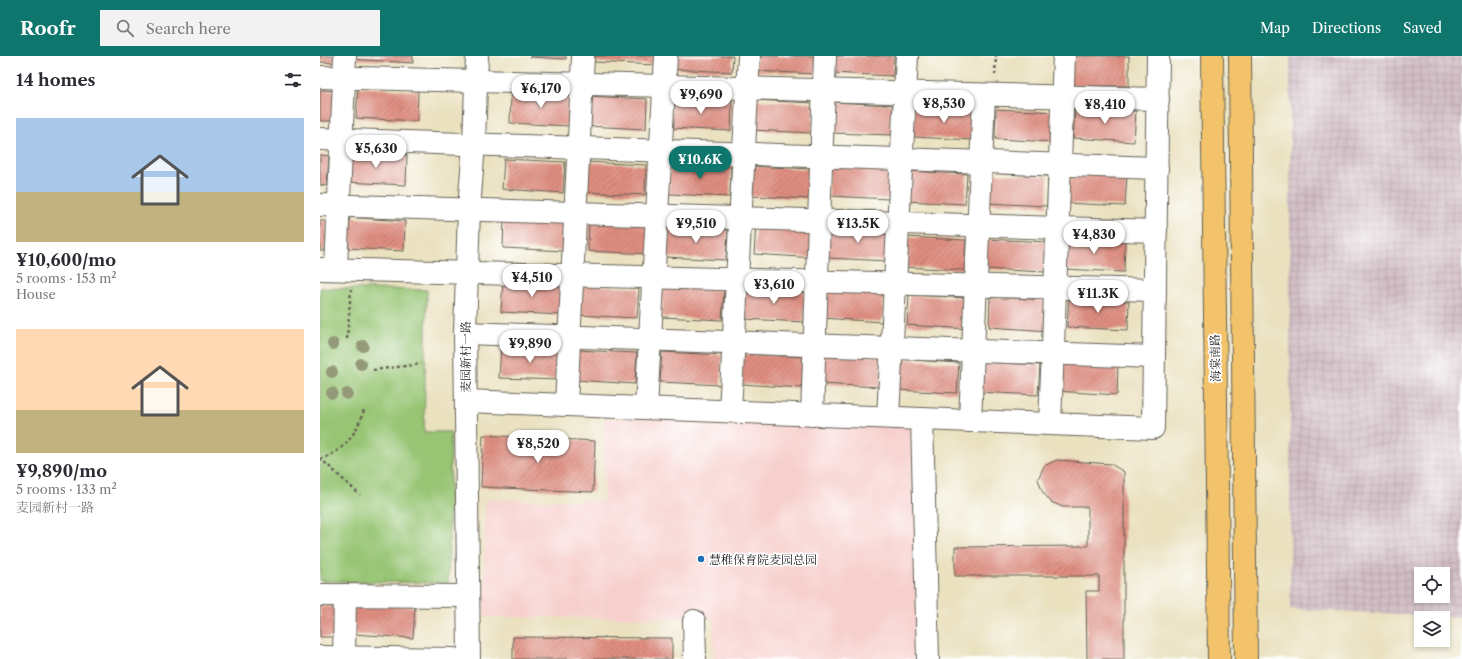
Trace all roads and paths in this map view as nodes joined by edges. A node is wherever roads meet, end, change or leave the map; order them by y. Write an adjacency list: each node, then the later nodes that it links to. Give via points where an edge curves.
1 (345, 56): 13 (street)
2 (477, 56): 14 (street, 麦园新村一路)
3 (583, 56): 15 (street)
4 (666, 56): 16 (street)
5 (749, 56): 17 (street)
6 (825, 56): 18 (street)
7 (907, 56): 19 (street)
8 (1064, 56): 21 (street)
9 (1158, 56): 22 (street)
10 (1212, 56): 88 (main road, 海棠南路)
11 (1240, 56): 89 (main road)
12 (320, 77): 13 (street)
13 (344, 78): 14 (street); 24 (street)
14 (475, 82): 15 (street); 25 (street, 麦园新村一路)
15 (582, 84): 16 (street); 26 (street)
16 (664, 86): 17 (street); 27 (street)
17 (747, 89): 18 (street); 28 (street)
18 (824, 91): 19 (street); 29 (street)
19 (905, 93): 20 (street); 30 (street)
20 (984, 95): 21 (street); 31 (street)
21 (1062, 97): 22 (street); 32 (street)
22 (1158, 99): 33 (street)
23 (320, 139): 24 (street)
24 (342, 140): 25 (street); 34 (street)
25 (474, 144): 26 (street); 35 (street, 麦园新村一路)
26 (579, 147): 27 (street); 36 (street)
27 (661, 150): 28 (street); 37 (street)
28 (744, 153): 29 (street); 38 (street)
29 (821, 156): 30 (street); 39 (street)
30 (902, 159): 31 (street); 40 (street)
31 (981, 162): 32 (street); 41 (street)
32 (1060, 165): 33 (street); 42 (street)
33 (1157, 168): 43 (street)
34 (329, 205): 35 (street); 44 (street)
35 (469, 209): 36 (street); 45 (street, 麦园新村一路)
36 (576, 212): 37 (street); 46 (street)
37 (657, 215): 38 (street); 47 (street)
38 (740, 218): 39 (street); 48 (street)
39 (819, 220): 40 (street); 49 (street)
40 (898, 223): 41 (street); 50 (street)
41 (978, 225): 42 (street); 51 (street)
42 (1057, 228): 43 (street); 52 (street)
43 (1156, 231): 53 (street)
44 (336, 269): 45 (street); 56 (path)
45 (467, 273): 46 (street); 54 (street, 麦园新村一路)
46 (573, 276): 47 (street); 55 (street)
47 (653, 277): 48 (street); 57 (street)
48 (737, 280): 49 (street); 58 (street)
49 (817, 282): 50 (street); 59 (street)
50 (895, 284): 51 (street); 60 (street)
51 (976, 286): 52 (street); 61 (street)
52 (1055, 288): 53 (street); 62 (street)
53 (1155, 290): 63 (street)
54 (465, 333): 55 (street); 66 (street, 麦园新村一路)
55 (570, 336): 57 (street); 67 (street)
56 (347, 339)
57 (650, 339): 58 (street); 68 (street)
58 (733, 342): 59 (street); 70 (street)
59 (814, 345): 60 (street); 71 (street)
60 (891, 348): 61 (street); 72 (street)
61 (973, 350): 62 (street); 74 (street)
62 (1053, 353): 63 (street); 75 (street)
63 (1154, 357): 75 (street, via 1153,428)
64 (421, 364): 65 (path)
65 (373, 370)
66 (466, 401): 67 (street); 80 (street, 麦园新村一路)
67 (566, 405): 68 (street)
68 (646, 408): 70 (street)
69 (364, 410): 76 (path, via 360,424 351,439 334,454)
70 (730, 411): 71 (street)
71 (812, 415): 72 (street)
72 (888, 417): 73 (street)
73 (922, 419): 74 (street); 87 (street)
74 (970, 421): 75 (street)
75 (1050, 424)
76 (321, 459): 77 (path)
77 (360, 495)
78 (320, 595): 79 (street)
79 (345, 595): 80 (street); 83 (street)
80 (468, 596): 85 (street, 麦园新村一路)
81 (694, 621): 86 (street)
82 (320, 657): 83 (street)
83 (344, 658): 84 (street)
84 (453, 659)
85 (468, 659)
86 (695, 659)
87 (928, 659)
88 (1219, 659)
89 (1246, 659)

